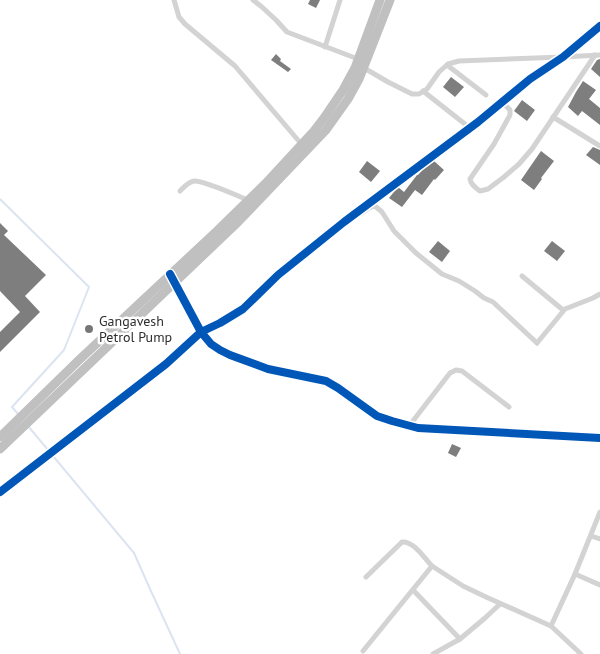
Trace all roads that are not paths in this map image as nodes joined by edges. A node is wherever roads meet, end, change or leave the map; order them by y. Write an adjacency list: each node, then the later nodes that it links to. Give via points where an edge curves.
1 (174, 0): 19 (street, via 179,17 185,24 235,66)
2 (253, 0): 7 (street, via 287,32)
3 (340, 0): 7 (street)
4 (380, 0): 10 (highway)
5 (390, 0): 12 (highway)
6 (600, 26): 9 (street)
7 (325, 47): 10 (street)
8 (597, 55): 9 (street); 16 (street)
9 (563, 57): 11 (street, via 459,61); 15 (street)
10 (358, 59): 19 (highway, via 343,90)
11 (447, 65): 13 (street); 14 (street)
12 (364, 68): 13 (street, via 412,94); 19 (highway, via 333,120)
13 (423, 91): 17 (street)
14 (486, 95)
15 (502, 102): 16 (street, via 510,110 510,115 470,178 480,191 488,189 519,164); 17 (street)
16 (553, 117): 18 (street)
17 (470, 128): 22 (street)
18 (600, 146)
19 (304, 148): 21 (highway); 25 (highway, via 238,222)
20 (180, 191): 21 (street, via 194,181)
21 (248, 200): 23 (highway)
22 (344, 222): 27 (street, via 375,206 394,232 416,253 442,274 493,302 536,342); 28 (street, via 278,275 243,309)
23 (170, 274): 25 (street); 31 (highway)
24 (522, 276): 27 (street)
25 (175, 283): 28 (street); 33 (highway)
26 (600, 294): 27 (street)
27 (564, 310)
28 (201, 332): 30 (street, via 211,344 230,355 268,369 326,381 377,416); 34 (street, via 166,364)
29 (509, 406): 30 (street, via 462,371 456,370 450,372)
30 (409, 426): 32 (street)
31 (0, 437)
32 (600, 438)
33 (0, 449)
34 (0, 492)
35 (600, 512): 36 (street)
36 (591, 536): 37 (street); 39 (street)
37 (600, 539)
38 (432, 566): 40 (street, via 412,545 402,542); 42 (street); 43 (street)
39 (575, 574): 41 (street); 44 (street)
40 (366, 576)
41 (600, 585)
42 (413, 590): 45 (street); 46 (street)
43 (500, 604): 44 (street); 45 (street)
44 (552, 626): 48 (street)
45 (460, 638): 47 (street)
46 (363, 651)
47 (433, 654)
48 (581, 654)

